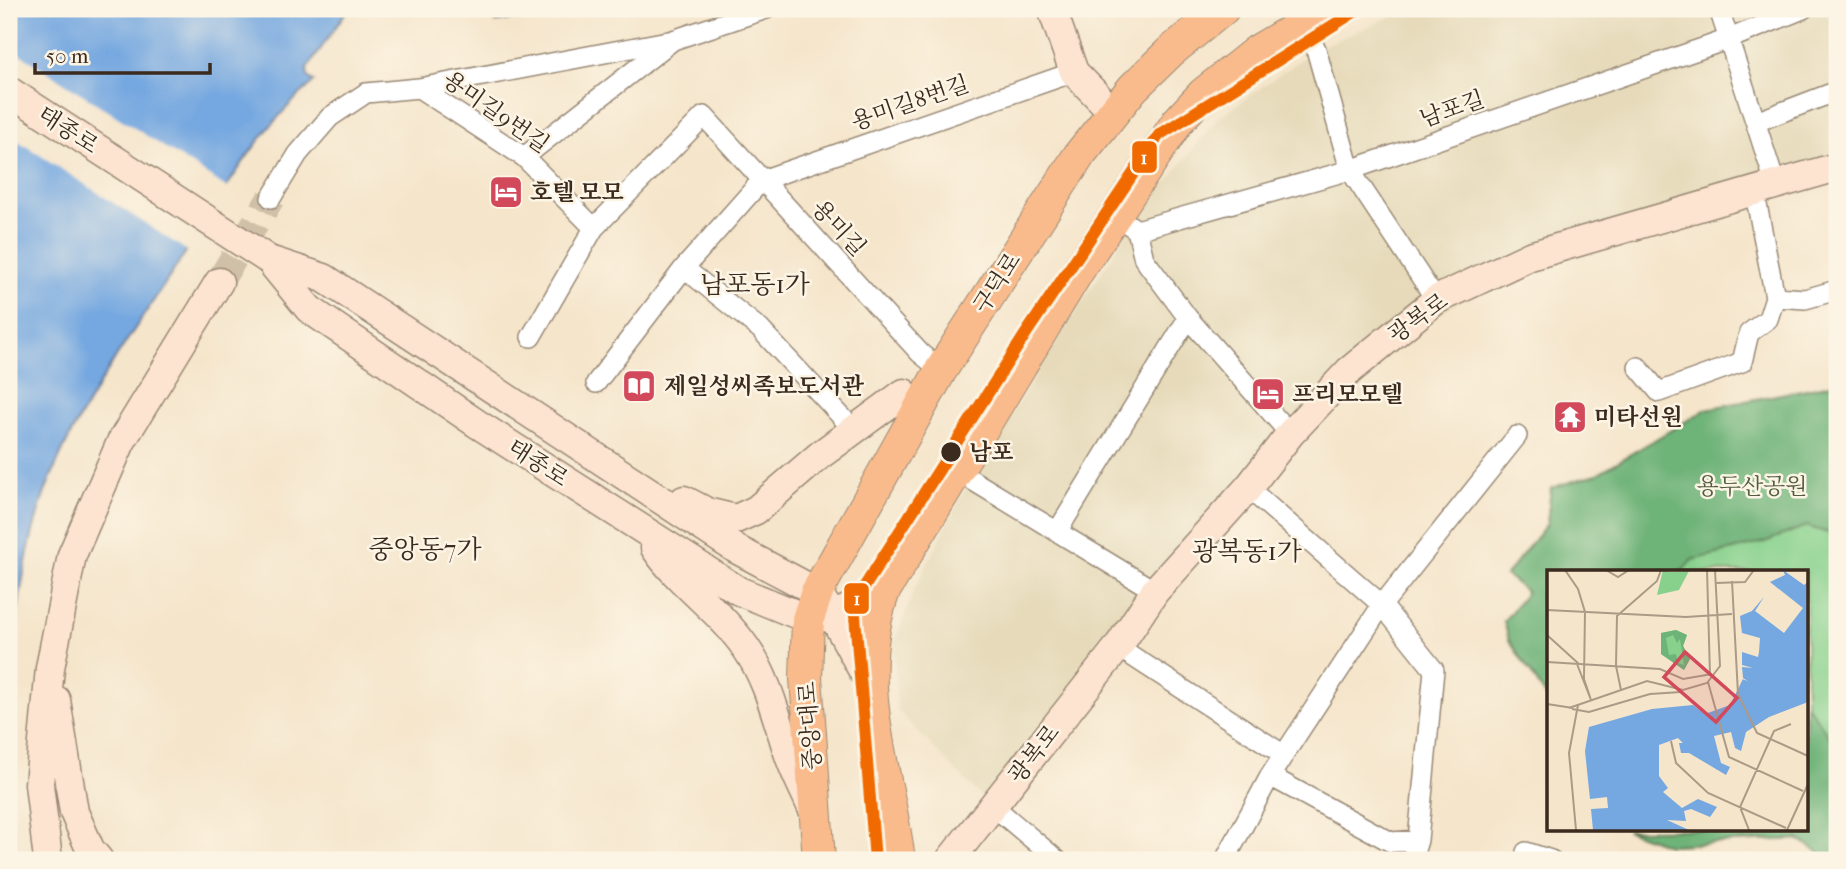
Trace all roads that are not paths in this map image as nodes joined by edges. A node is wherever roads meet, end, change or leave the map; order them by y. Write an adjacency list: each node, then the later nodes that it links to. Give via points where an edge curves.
1 (766, 9): 9 (street)
2 (1052, 9): 10 (main road)
3 (1223, 9): 14 (main road, 구덕로, via 1171,51)
4 (1328, 9): 7 (main road)
5 (1719, 9): 8 (street)
6 (1803, 9): 8 (street, 남포길)
7 (1300, 23): 18 (street, via 1316,49); 22 (main road, via 1203,94 1178,121)
8 (1729, 39): 15 (street); 18 (street, 남포길)
9 (673, 40): 11 (street); 16 (street)
10 (1074, 72): 14 (main road); 19 (street, 용미길8번길)
11 (419, 88): 16 (street, 용미길9번길); 21 (street, 용미길9번길, via 366,93 330,117 298,154)
12 (9, 91): 24 (main road, 태종로, bridge)
13 (1837, 91): 15 (street)
14 (1113, 112): 33 (main road, 구덕로, via 1080,154)
15 (1756, 122): 20 (street)
16 (524, 157): 23 (street, 용미길9번길)
17 (1837, 166): 20 (main road, 광복로)
18 (1350, 170): 22 (street, 남포길); 29 (street)
19 (762, 180): 23 (street, 용미길, via 704,117); 25 (street); 33 (street, 용미길, via 920,353)
20 (1765, 186): 28 (street); 29 (main road, 광복로, via 1530,256)
21 (271, 198)
22 (1125, 222): 30 (street, via 1144,259); 39 (main road)
23 (594, 228): 31 (street)
24 (269, 260): 40 (main road, 태종로, via 324,278); 42 (main road, 태종로, via 309,309 476,424)
25 (684, 268): 34 (street); 36 (street, via 760,329)
26 (219, 282): 49 (main road, via 121,442 72,555)
27 (1837, 290): 28 (street, via 1805,299)
28 (1775, 297): 32 (street, via 1768,319 1749,333 1742,362 1659,391)
29 (1436, 300): 37 (main road, 광복로, via 1349,371)
30 (1188, 318): 37 (street); 43 (street)
31 (531, 337)
32 (1638, 367)
33 (941, 370): 35 (main road); 47 (main road, 구덕로)
34 (596, 383)
35 (904, 393): 36 (main road)
36 (853, 430): 40 (main road, via 756,510 736,519)
37 (1290, 434): 41 (main road, 광복로)
38 (1517, 436): 46 (street)
39 (957, 471): 43 (street); 44 (main road)
40 (638, 486): 47 (main road, 태종로)
41 (1248, 488): 45 (main road, 광복로); 46 (street)
42 (641, 529): 47 (main road, 태종로, via 739,591); 54 (main road, via 665,563 747,648 773,701 790,759)
43 (1057, 532): 45 (street)
44 (884, 591): 47 (main road); 50 (main road, via 871,638)
45 (1155, 591): 48 (main road, 광복로)
46 (1382, 605): 51 (street); 55 (street, via 1434,670)
47 (819, 609): 50 (main road); 54 (main road, 중앙대로, via 806,678)
48 (1118, 647): 51 (street); 53 (main road, 광복로)
49 (50, 668): 57 (main road, via 39,784); 58 (main road, via 74,812)
50 (870, 684): 60 (main road)
51 (1284, 755): 52 (street)
52 (1270, 776): 55 (street, via 1391,842); 63 (street)
53 (992, 806): 61 (main road, 광복로); 62 (street)
54 (816, 818): 59 (main road, 중앙대로)
55 (1418, 840): 64 (street)
56 (1526, 852): 65 (street)
57 (48, 860)
58 (99, 860)
59 (819, 860)
60 (899, 860)
61 (950, 860)
62 (1057, 860)
63 (1225, 860)
64 (1412, 860)
65 (1551, 860)

